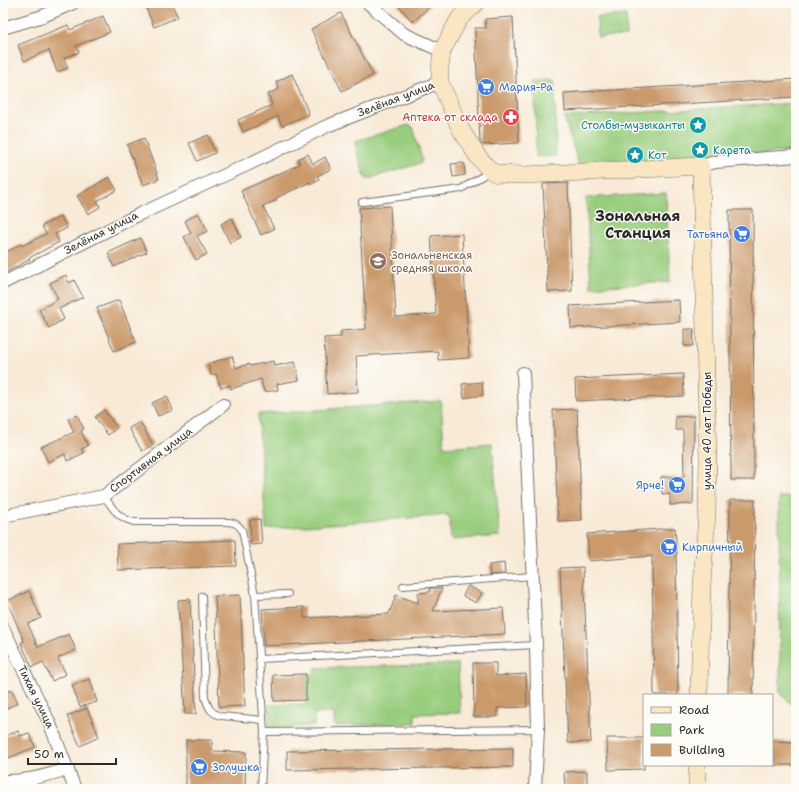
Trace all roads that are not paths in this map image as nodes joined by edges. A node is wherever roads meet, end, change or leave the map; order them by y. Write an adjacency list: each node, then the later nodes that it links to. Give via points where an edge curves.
1 (73, 3): 4 (street, via 43,16)
2 (368, 3): 5 (street, via 404,34)
3 (476, 3): 5 (street, via 459,19)
4 (3, 28)
5 (442, 51): 6 (street)
6 (440, 82): 9 (street, Зелёная улица, via 460,128 478,157); 11 (street, Зелёная улица, via 327,126 140,214)
7 (796, 156): 8 (street, via 715,162)
8 (702, 166): 9 (street, via 525,175 497,174); 24 (street, улица 40 лет Победы, via 708,460)
9 (490, 170): 10 (lane, via 461,189)
10 (362, 202)
11 (3, 283)
12 (523, 373): 16 (street)
13 (223, 405): 14 (street, Спортивная улица)
14 (104, 496): 15 (street, Спортивная улица); 19 (lane, via 117,513 134,522 235,523 242,530)
15 (3, 516)
16 (532, 576): 17 (lane); 22 (street)
17 (403, 586)
18 (288, 594): 19 (lane)
19 (255, 595): 23 (lane)
20 (202, 596): 25 (lane, via 205,697 209,710 221,716)
21 (3, 628): 29 (street, Тихая улица, via 50,724)
22 (536, 645): 23 (lane); 26 (street)
23 (259, 659): 25 (lane)
24 (699, 694)
25 (263, 720): 27 (lane)
26 (538, 729): 27 (lane); 33 (street)
27 (264, 732): 32 (lane)
28 (697, 766): 34 (street)
29 (68, 769): 30 (street, via 38,778); 31 (street, Тихая улица)
30 (3, 781)
31 (75, 789)
32 (261, 789)
33 (535, 789)
34 (697, 789)

